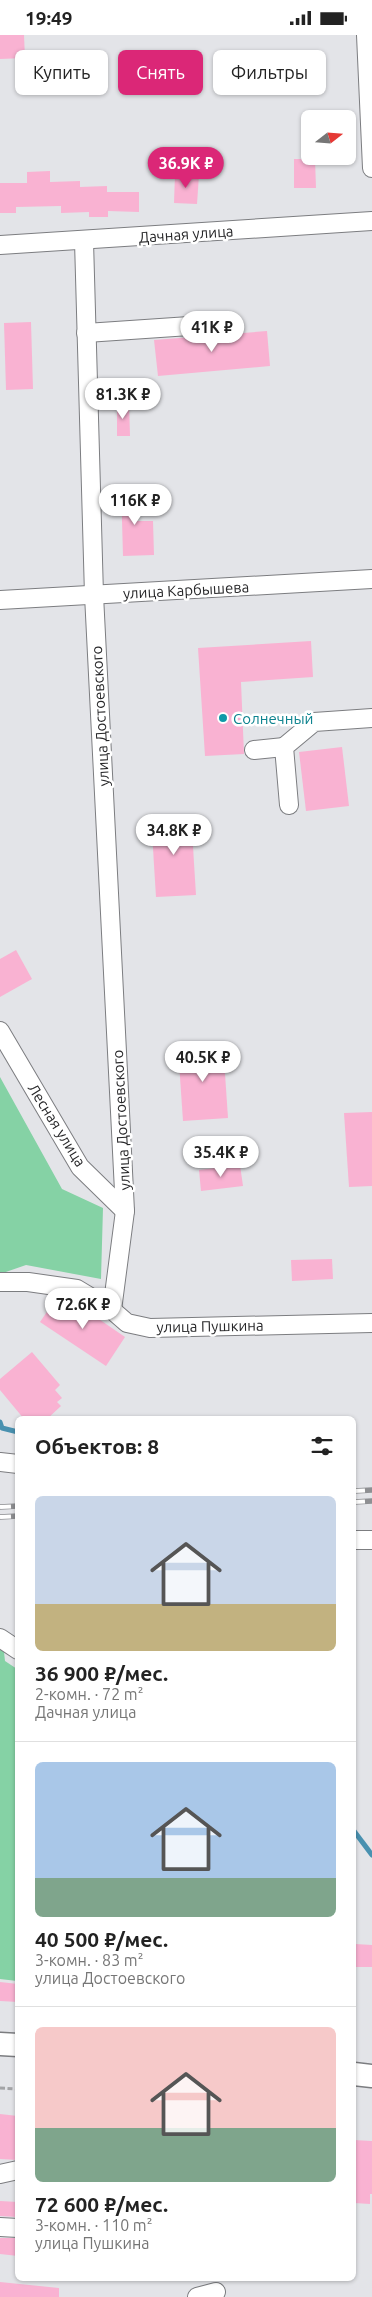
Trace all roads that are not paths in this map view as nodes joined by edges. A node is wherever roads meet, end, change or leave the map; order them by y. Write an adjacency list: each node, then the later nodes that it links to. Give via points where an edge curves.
1 (366, 35): 2 (street)
2 (372, 168)
3 (372, 221): 4 (street, Дачная улица)
4 (84, 241): 5 (street, Дачная улица); 7 (street, улица Достоевского)
5 (0, 245)
6 (219, 323): 7 (street)
7 (86, 333): 9 (street, улица Достоевского)
8 (372, 579): 9 (street, улица Карбышева)
9 (94, 595): 10 (street, улица Карбышева); 16 (street, улица Достоевского)
10 (0, 600)
11 (372, 718): 12 (street, via 314,722)
12 (284, 747): 13 (street); 14 (street)
13 (254, 750)
14 (289, 805)
15 (0, 1031): 16 (street, Лесная улица, via 80,1167)
16 (126, 1211): 18 (street, улица Достоевского)
17 (0, 1282): 18 (street, улица Пушкина, via 28,1282 77,1289)
18 (112, 1310): 19 (street, улица Пушкина, via 127,1323 150,1328)
19 (372, 1323)
20 (0, 1462): 21 (street)
21 (15, 1464)
22 (372, 1540): 23 (street)
23 (356, 1541)
24 (0, 1638): 25 (street)
25 (15, 1648)
26 (0, 2044): 27 (main road)
27 (15, 2045)
28 (356, 2074): 29 (main road)
29 (372, 2076)
30 (15, 2171): 31 (street)
31 (0, 2174)
32 (0, 2227): 33 (street)
33 (15, 2228)
34 (216, 2289): 35 (street)
35 (197, 2297)

